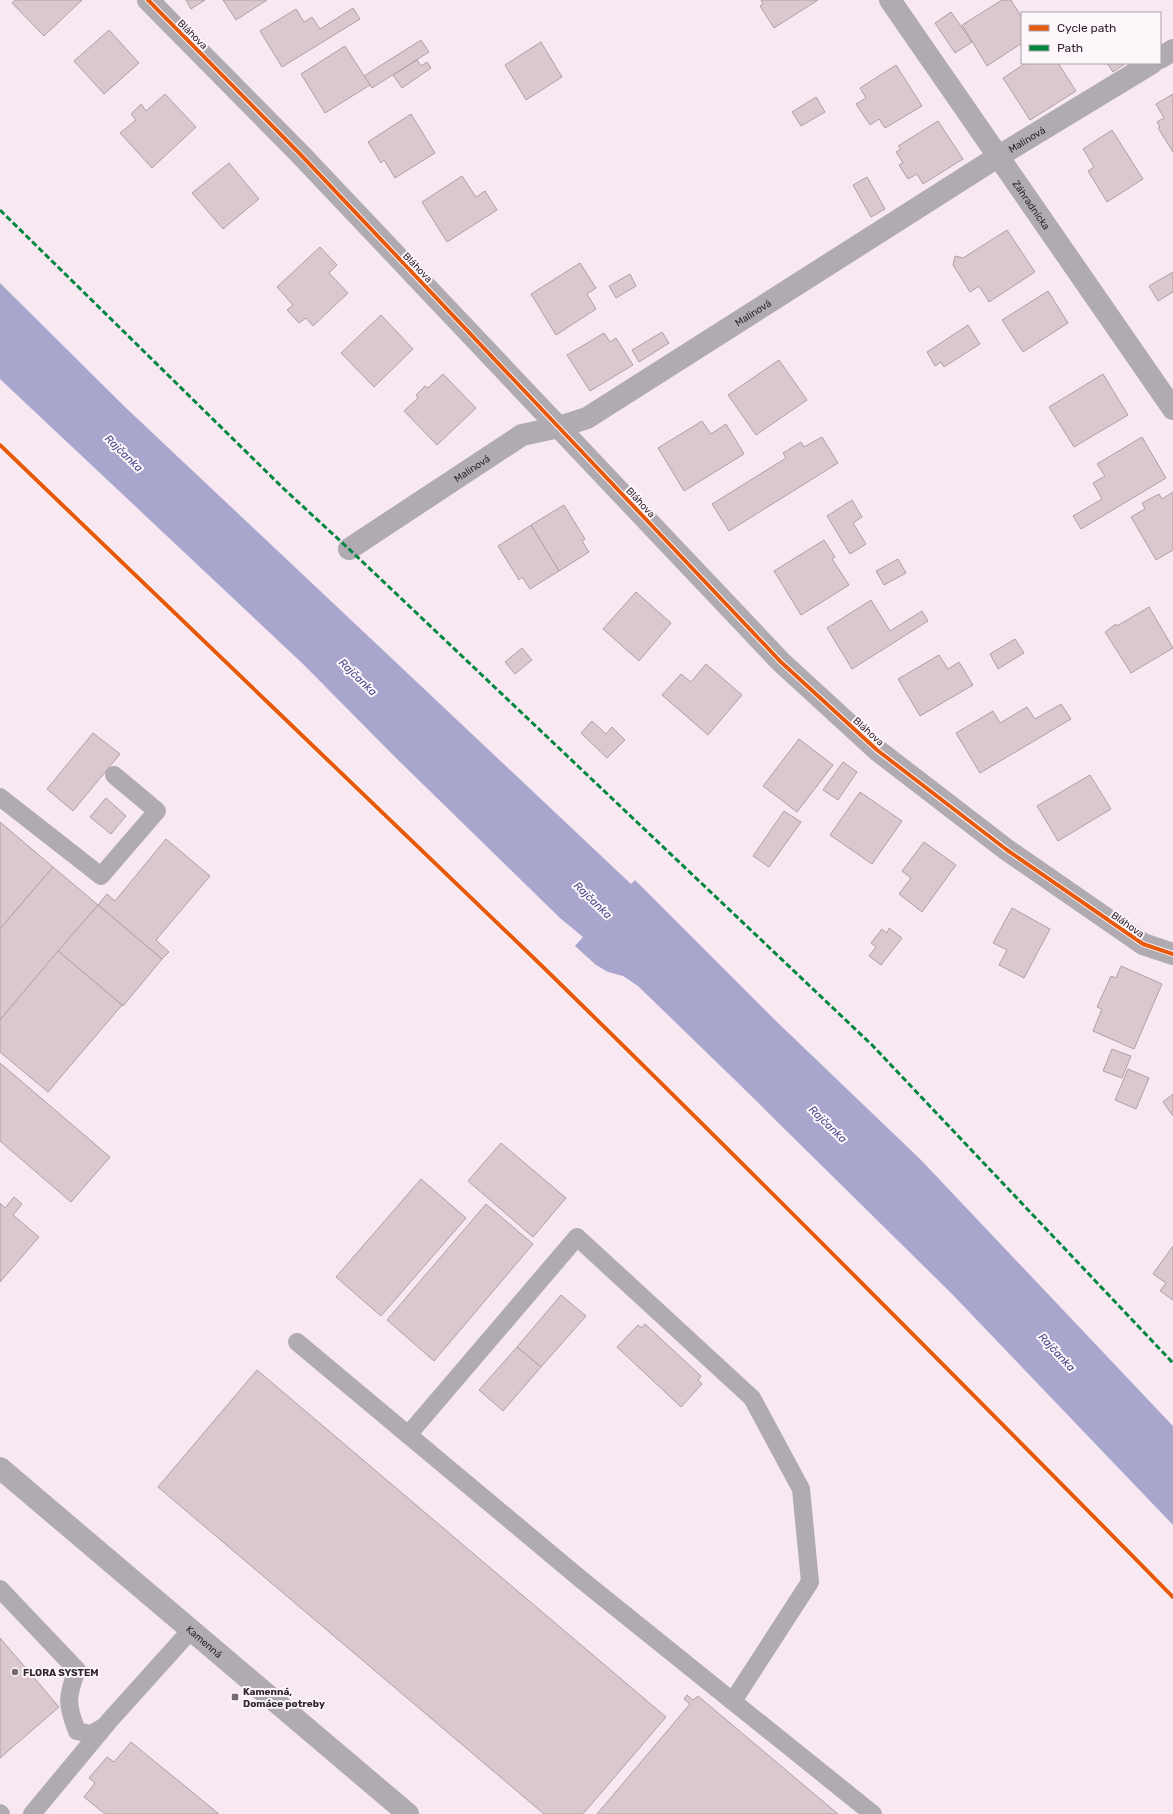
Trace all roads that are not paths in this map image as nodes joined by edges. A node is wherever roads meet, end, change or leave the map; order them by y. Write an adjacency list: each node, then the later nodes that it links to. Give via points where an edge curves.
1 (148, 0): 8 (street, Bláhova, via 301,155)
2 (890, 0): 6 (street, Záhradnícka)
3 (1173, 50): 4 (street)
4 (1161, 57)
5 (1150, 64): 6 (street, Malinová)
6 (999, 156): 7 (street, Záhradnícka); 8 (street, Malinová, via 587,418)
7 (1173, 409)
8 (559, 427): 9 (street, Malinová, via 522,435); 12 (street, Bláhova, via 781,662 877,750 1007,850 1143,944)
9 (349, 549)
10 (114, 775): 11 (lane, via 157,811 101,876)
11 (0, 797)
12 (1173, 954)
13 (297, 1342): 14 (lane)
14 (408, 1435): 18 (lane, via 577,1576); 18 (lane, via 577,1236 752,1398 800,1489 810,1582)
15 (0, 1468): 17 (street, Kamenná)
16 (0, 1589): 19 (lane, via 77,1670 69,1690 69,1713 76,1731 90,1734)
17 (192, 1630): 19 (lane); 21 (street, Kamenná)
18 (733, 1701): 22 (lane)
19 (106, 1725): 20 (lane)
20 (32, 1814)
21 (408, 1814)
22 (873, 1814)

